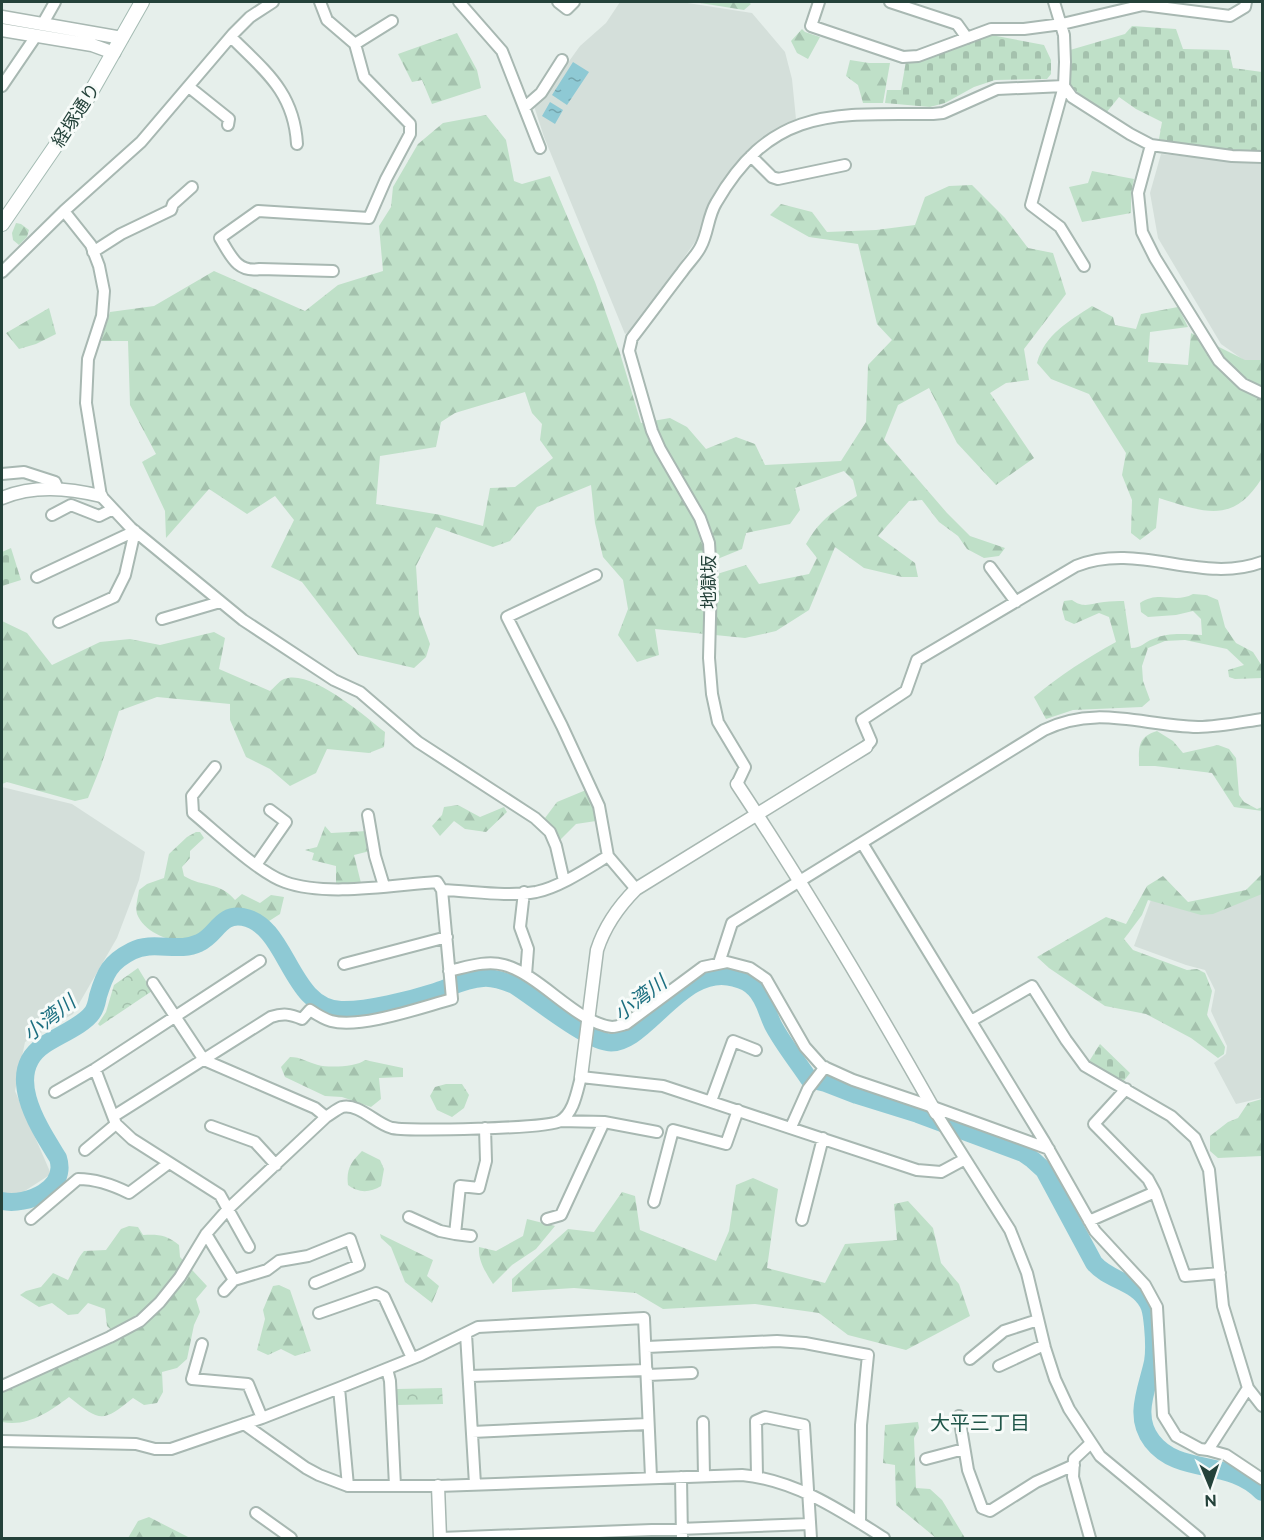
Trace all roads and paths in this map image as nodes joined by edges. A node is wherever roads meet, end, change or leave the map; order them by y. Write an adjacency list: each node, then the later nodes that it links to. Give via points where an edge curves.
1 (55, 2): 17 (street)
2 (142, 2): 19 (main road, 経塚通り)
3 (273, 2): 18 (street, via 250,17)
4 (320, 2): 21 (street, via 327,20)
5 (459, 2): 27 (street, via 502,51)
6 (558, 2): 7 (street, via 567,9)
7 (574, 2)
8 (819, 2): 20 (street, via 812,26 903,57 918,56)
9 (890, 2): 20 (street, via 957,24)
10 (1054, 2): 15 (street)
11 (1258, 2): 12 (street)
12 (1246, 4): 15 (street, via 1230,16 1143,5)
13 (2, 17): 17 (street)
14 (392, 21): 21 (street)
15 (1062, 24): 20 (street, via 991,29); 25 (street)
16 (2, 30): 17 (street)
17 (39, 31): 19 (street); 22 (street); 24 (street)
18 (231, 37): 26 (street); 29 (street, via 285,95 296,126)
19 (122, 38): 22 (main road, 経塚通り)
20 (967, 38)
21 (355, 44): 41 (street, via 364,77 410,124 410,134 369,218 258,211 220,238 237,264 250,270)
22 (114, 53): 37 (main road, 経塚通り, via 78,114)
23 (562, 60): 27 (street, via 541,93)
24 (2, 86)
25 (1064, 86): 30 (street, via 1072,98); 32 (street, via 997,89 943,113 823,118 774,135); 39 (street, via 1031,205 1060,227)
26 (189, 87): 28 (street, via 229,119); 36 (street, via 141,142)
27 (525, 106): 31 (street)
28 (228, 125)
29 (297, 144)
30 (1151, 145): 33 (street); 42 (street, via 1138,193 1142,232 1219,361 1243,384)
31 (540, 148)
32 (751, 156): 34 (street, via 778,179); 61 (street, 地獄坂, via 714,205 701,246 632,338 629,351 660,449 700,518 709,543 712,694 718,722 745,767)
33 (1263, 157)
34 (845, 165)
35 (192, 187): 38 (street, via 172,204 171,210)
36 (64, 211): 38 (street); 40 (street)
37 (2, 224)
38 (93, 252): 45 (street, via 104,291 102,316 88,359 86,403)
39 (1083, 266)
40 (2, 272)
41 (333, 272)
42 (1263, 393)
43 (2, 474): 44 (street, via 24,472 55,482)
44 (58, 489): 45 (street); 46 (street)
45 (101, 496): 47 (street)
46 (2, 498)
47 (113, 509): 48 (street, via 99,516 71,506); 49 (street)
48 (52, 515)
49 (135, 531): 53 (street); 54 (street); 57 (street, via 125,575 114,597)
50 (1263, 562): 55 (street, via 1230,570 1126,556 1090,561)
51 (990, 567): 55 (street)
52 (596, 575): 66 (street, via 507,617 599,806)
53 (37, 577)
54 (220, 602): 56 (street); 69 (street, via 334,680 360,692 418,742 535,818 550,832)
55 (1016, 602): 59 (street, via 917,660 906,691 862,720 871,741)
56 (162, 619)
57 (59, 622)
58 (1263, 719): 65 (street, via 1200,727 1108,716 1075,718 1035,736)
59 (866, 747): 63 (street)
60 (215, 766): 67 (street, via 192,795 193,813)
61 (738, 784): 63 (street)
62 (270, 810): 67 (street, via 286,822)
63 (757, 813): 68 (street); 71 (street)
64 (368, 815): 70 (street)
65 (862, 843): 68 (street); 83 (street)
66 (608, 856): 69 (street); 71 (street)
67 (256, 864): 70 (street, via 283,882 302,886)
68 (799, 880): 76 (street, via 732,923); 93 (street)
69 (564, 881): 73 (street, via 538,892)
70 (384, 886): 72 (street, via 437,882)
71 (636, 889): 82 (street, via 602,935)
72 (442, 890): 73 (street); 74 (street)
73 (524, 892): 79 (street, via 520,927 528,950)
74 (447, 937): 77 (street); 78 (street)
75 (260, 961): 81 (street)
76 (719, 963): 82 (street, via 703,967 626,1024 613,1027); 86 (street, via 750,968 766,979 805,1047)
77 (344, 964)
78 (449, 973): 79 (street, via 480,964 503,964); 85 (street, via 452,999 351,1023 330,1021 310,1010 303,1019 282,1014 271,1017)
79 (526, 975): 82 (street)
80 (153, 983): 81 (street)
81 (175, 1016): 85 (street); 87 (street)
82 (588, 1019): 88 (street)
83 (971, 1021): 89 (street, via 1032,986 1085,1065); 103 (street)
84 (756, 1050): 91 (street, via 733,1041)
85 (204, 1060): 94 (street, via 315,1108); 95 (street)
86 (825, 1067): 93 (street); 99 (street, via 808,1089)
87 (94, 1069): 90 (street); 95 (street)
88 (581, 1077): 91 (street, via 663,1086); 96 (street, via 570,1110)
89 (1126, 1089): 108 (street, via 1094,1124 1148,1179); 120 (street, via 1172,1116 1195,1138 1209,1170)
90 (55, 1092)
91 (711, 1101): 92 (street)
92 (738, 1110): 99 (street); 109 (street, via 726,1143 673,1130)
93 (934, 1110): 103 (street); 105 (street)
94 (326, 1117): 100 (street, via 341,1107 350,1107 391,1128); 107 (street)
95 (115, 1120): 104 (street); 106 (street, via 132,1139)
96 (560, 1122): 97 (street); 100 (street)
97 (604, 1122): 101 (street); 113 (street, via 561,1215)
98 (211, 1126): 107 (street, via 255,1142)
99 (792, 1127): 102 (street)
100 (485, 1128): 117 (street, via 486,1161 479,1188 460,1186)
101 (657, 1132)
102 (823, 1138): 105 (street, via 917,1170 941,1172); 114 (street)
103 (1049, 1149): 115 (street)
104 (85, 1150)
105 (965, 1159): 125 (street, via 1010,1230 1027,1273)
106 (169, 1163): 110 (street, via 220,1195); 112 (street, via 129,1193 113,1185 78,1179)
107 (276, 1165): 110 (street)
108 (1155, 1192): 115 (street); 120 (street, via 1185,1276)
109 (654, 1202)
110 (228, 1209): 116 (street); 119 (street)
111 (409, 1217): 117 (street)
112 (31, 1219)
113 (547, 1219)
114 (802, 1220)
115 (1089, 1221): 150 (street, via 1145,1285 1156,1307 1164,1415 1176,1436)
116 (206, 1234): 121 (street); 137 (street, via 180,1277 140,1321)
117 (454, 1234): 118 (street)
118 (471, 1236)
119 (249, 1247)
120 (1220, 1273): 139 (street, via 1223,1306)
121 (234, 1280): 122 (street, via 350,1239 359,1265); 123 (street)
122 (315, 1283)
123 (224, 1291)
124 (319, 1313): 130 (street, via 376,1293 384,1297)
125 (1038, 1320): 128 (street); 131 (street, via 1004,1331)
126 (466, 1334): 129 (street, via 488,1326 645,1318); 130 (street); 136 (street)
127 (202, 1344): 142 (street, via 192,1379 248,1384)
128 (1044, 1345): 132 (street); 148 (street, via 1069,1409)
129 (646, 1347): 134 (street); 164 (street, via 777,1341 868,1355 861,1425)
130 (412, 1358): 133 (street)
131 (970, 1359)
132 (999, 1366)
133 (387, 1369): 138 (street); 160 (street)
134 (648, 1372): 135 (street); 136 (street); 145 (street)
135 (692, 1374)
136 (470, 1376): 146 (street)
137 (2, 1386)
138 (339, 1388): 142 (street); 159 (street)
139 (1248, 1388): 140 (street); 150 (street)
140 (1263, 1406)
141 (959, 1416): 149 (street)
142 (262, 1418): 144 (street)
143 (703, 1422): 153 (street)
144 (244, 1424): 147 (street, via 171,1449 135,1444); 159 (street, via 312,1472)
145 (648, 1424): 146 (street); 155 (street)
146 (472, 1432): 158 (street)
147 (2, 1441)
148 (1091, 1443): 152 (street, via 1074,1459); 172 (street, via 1100,1456)
149 (964, 1449): 151 (street); 152 (street, via 982,1508 990,1511 1036,1482)
150 (1208, 1450): 157 (street, via 1226,1455)
151 (926, 1459)
152 (1074, 1465): 171 (street, via 1073,1477)
153 (704, 1476): 154 (street); 156 (street)
154 (757, 1476): 162 (street); 162 (street, via 756,1421 765,1417 804,1425)
155 (651, 1477): 156 (street); 158 (street)
156 (681, 1477): 166 (street)
157 (1263, 1479)
158 (475, 1485): 161 (street)
159 (348, 1486): 160 (street)
160 (395, 1486): 161 (street)
161 (438, 1486): 167 (street)
162 (809, 1494): 164 (street); 165 (street)
163 (256, 1513): 168 (street)
164 (860, 1523): 170 (street)
165 (810, 1524): 166 (street); 169 (street)
166 (682, 1534): 167 (street)
167 (440, 1538)
168 (291, 1539)
169 (811, 1539)
170 (884, 1539)
171 (1090, 1539)
172 (1199, 1539)

